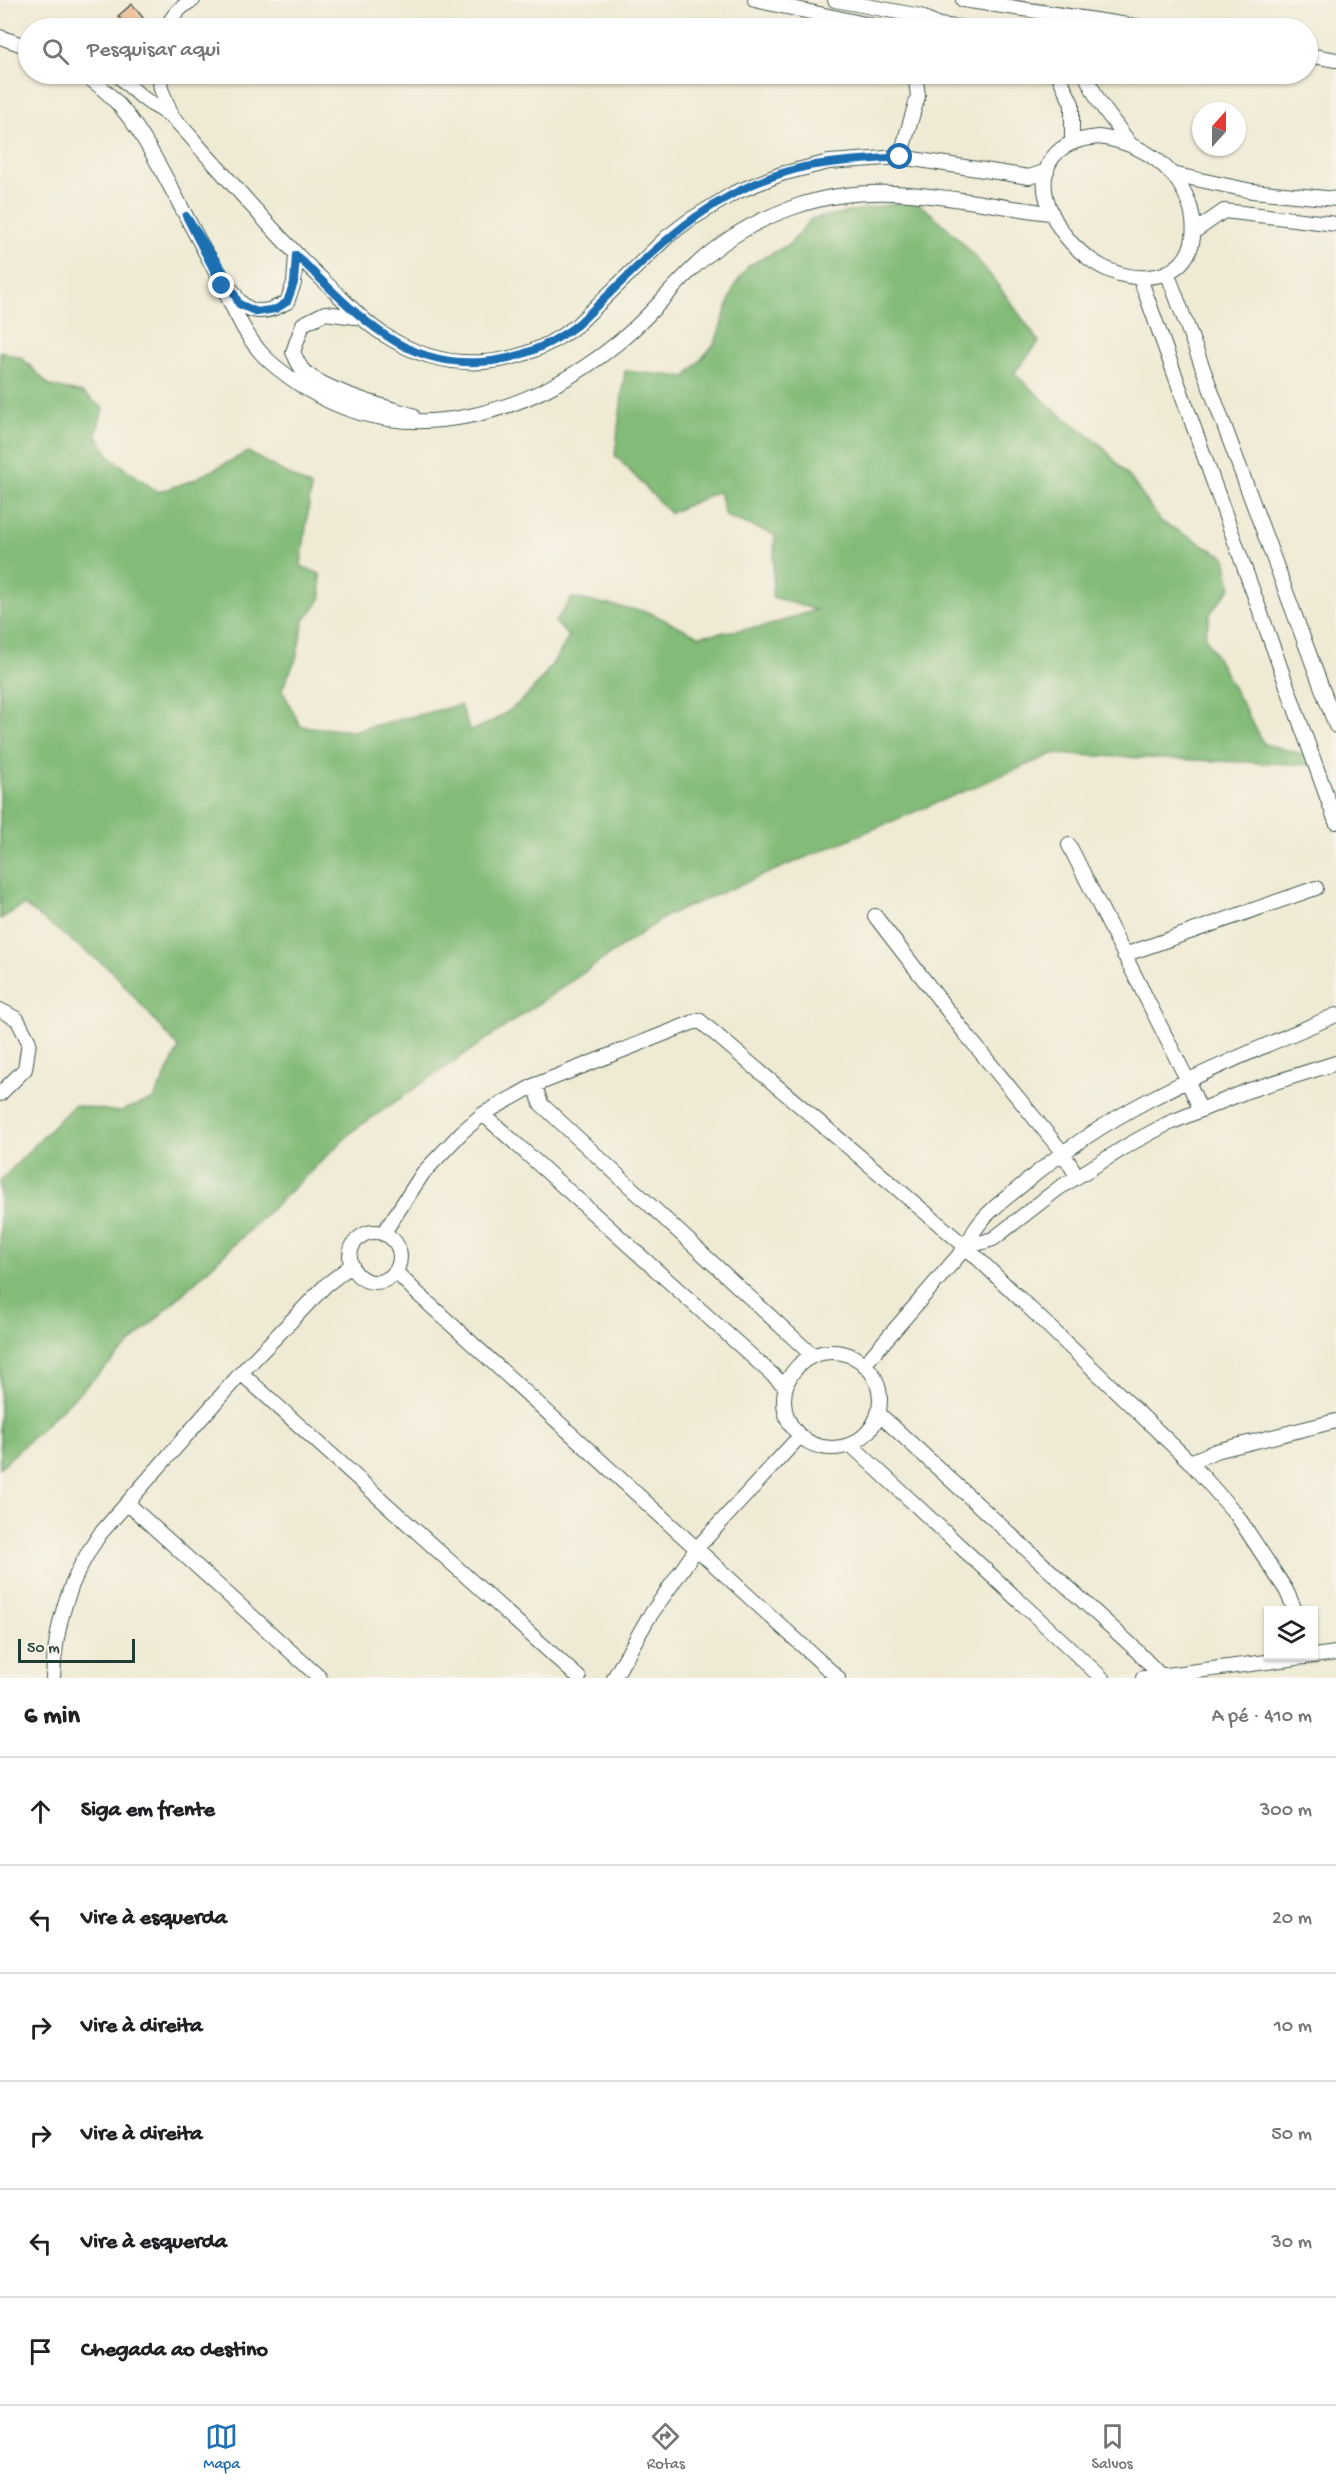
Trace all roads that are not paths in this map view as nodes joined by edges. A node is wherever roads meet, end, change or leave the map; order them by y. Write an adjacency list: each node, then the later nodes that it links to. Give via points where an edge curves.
1 (193, 0): 6 (street)
2 (755, 0): 7 (street)
3 (835, 0): 5 (street)
4 (963, 0): 10 (street)
5 (852, 4): 8 (street); 9 (street)
6 (173, 18)
7 (836, 18)
8 (869, 18)
9 (924, 18)
10 (1062, 18)
11 (0, 37): 12 (street)
12 (18, 43)
13 (1318, 57): 14 (street)
14 (1336, 60)
15 (97, 84): 29 (street, via 130,117)
16 (128, 84): 21 (street)
17 (160, 84): 21 (street)
18 (916, 84): 24 (street, via 918,96)
19 (1063, 84): 22 (street, via 1072,104)
20 (1090, 84): 23 (street)
21 (173, 118): 32 (street)
22 (1072, 142): 23 (street, via 1099,137); 25 (street, via 1056,154)
23 (1130, 144): 26 (street)
24 (900, 157): 25 (street, via 1029,177); 35 (street, via 805,167 734,193 667,237 562,337 527,354 488,362 449,361 399,344)
25 (1047, 171): 28 (street)
26 (1172, 174): 27 (street, via 1252,191); 31 (street, via 1189,202)
27 (1336, 199)
28 (1050, 213): 34 (street, via 1067,241 1094,263 1124,276); 36 (street, via 897,192 847,194 799,205 754,224 714,250 642,322 570,377 496,411)
29 (186, 216): 32 (street, via 224,272 239,304 257,312 276,309 287,302 294,283); 36 (street, via 236,317 261,353 326,400 388,419)
30 (1336, 224): 31 (street, via 1224,211)
31 (1194, 231): 33 (street, via 1187,256)
32 (296, 255): 35 (street)
33 (1167, 272): 34 (street); 37 (street)
34 (1140, 278): 38 (street)
35 (363, 318): 36 (street, via 325,313 303,324 293,352 303,370 354,397)
36 (432, 422)
37 (1336, 726)
38 (1336, 822)
39 (1069, 845): 42 (street)
40 (1316, 888): 42 (street)
41 (875, 916): 51 (street)
42 (1125, 955): 46 (street)
43 (0, 1010): 48 (street, via 17,1019 29,1042 25,1069)
44 (1336, 1015): 46 (street)
45 (1336, 1063): 49 (street)
46 (1188, 1079): 49 (street); 51 (street, via 1110,1121)
47 (535, 1085): 50 (street); 54 (street, via 699,1020); 57 (street, via 542,1104)
48 (0, 1094)
49 (1200, 1108): 52 (street)
50 (483, 1114): 53 (street, via 423,1173); 60 (street)
51 (1063, 1153): 52 (street); 54 (street, via 1007,1197 977,1227)
52 (1077, 1176): 54 (street, via 993,1239)
53 (383, 1234): 55 (street, via 361,1237 352,1250); 56 (street, via 399,1250)
54 (966, 1247): 58 (street); 65 (street)
55 (352, 1265): 56 (street, via 361,1277 376,1282); 59 (street, via 308,1303)
56 (396, 1272): 67 (street)
57 (813, 1356): 58 (street, via 835,1352); 60 (street, via 796,1368)
58 (864, 1365): 61 (street, via 877,1382)
59 (241, 1373): 66 (street); 75 (street)
60 (786, 1387): 63 (street, via 784,1408)
61 (879, 1414): 64 (street, via 868,1432); 72 (street)
62 (1336, 1421): 65 (street, via 1216,1451)
63 (800, 1436): 64 (street, via 830,1448); 67 (street)
64 (851, 1445): 78 (street)
65 (1190, 1462): 68 (street, via 1236,1514)
66 (127, 1503): 73 (street, via 100,1534 75,1575 62,1611); 74 (street)
67 (697, 1548): 76 (street, via 647,1620); 77 (street)
68 (1293, 1606)
69 (1336, 1653): 70 (street)
70 (1318, 1654)
71 (1275, 1660): 72 (street)
72 (1162, 1677): 79 (street)
73 (53, 1678)
74 (320, 1678)
75 (579, 1678)
76 (614, 1678)
77 (838, 1678)
78 (1102, 1678)
79 (1143, 1678)

